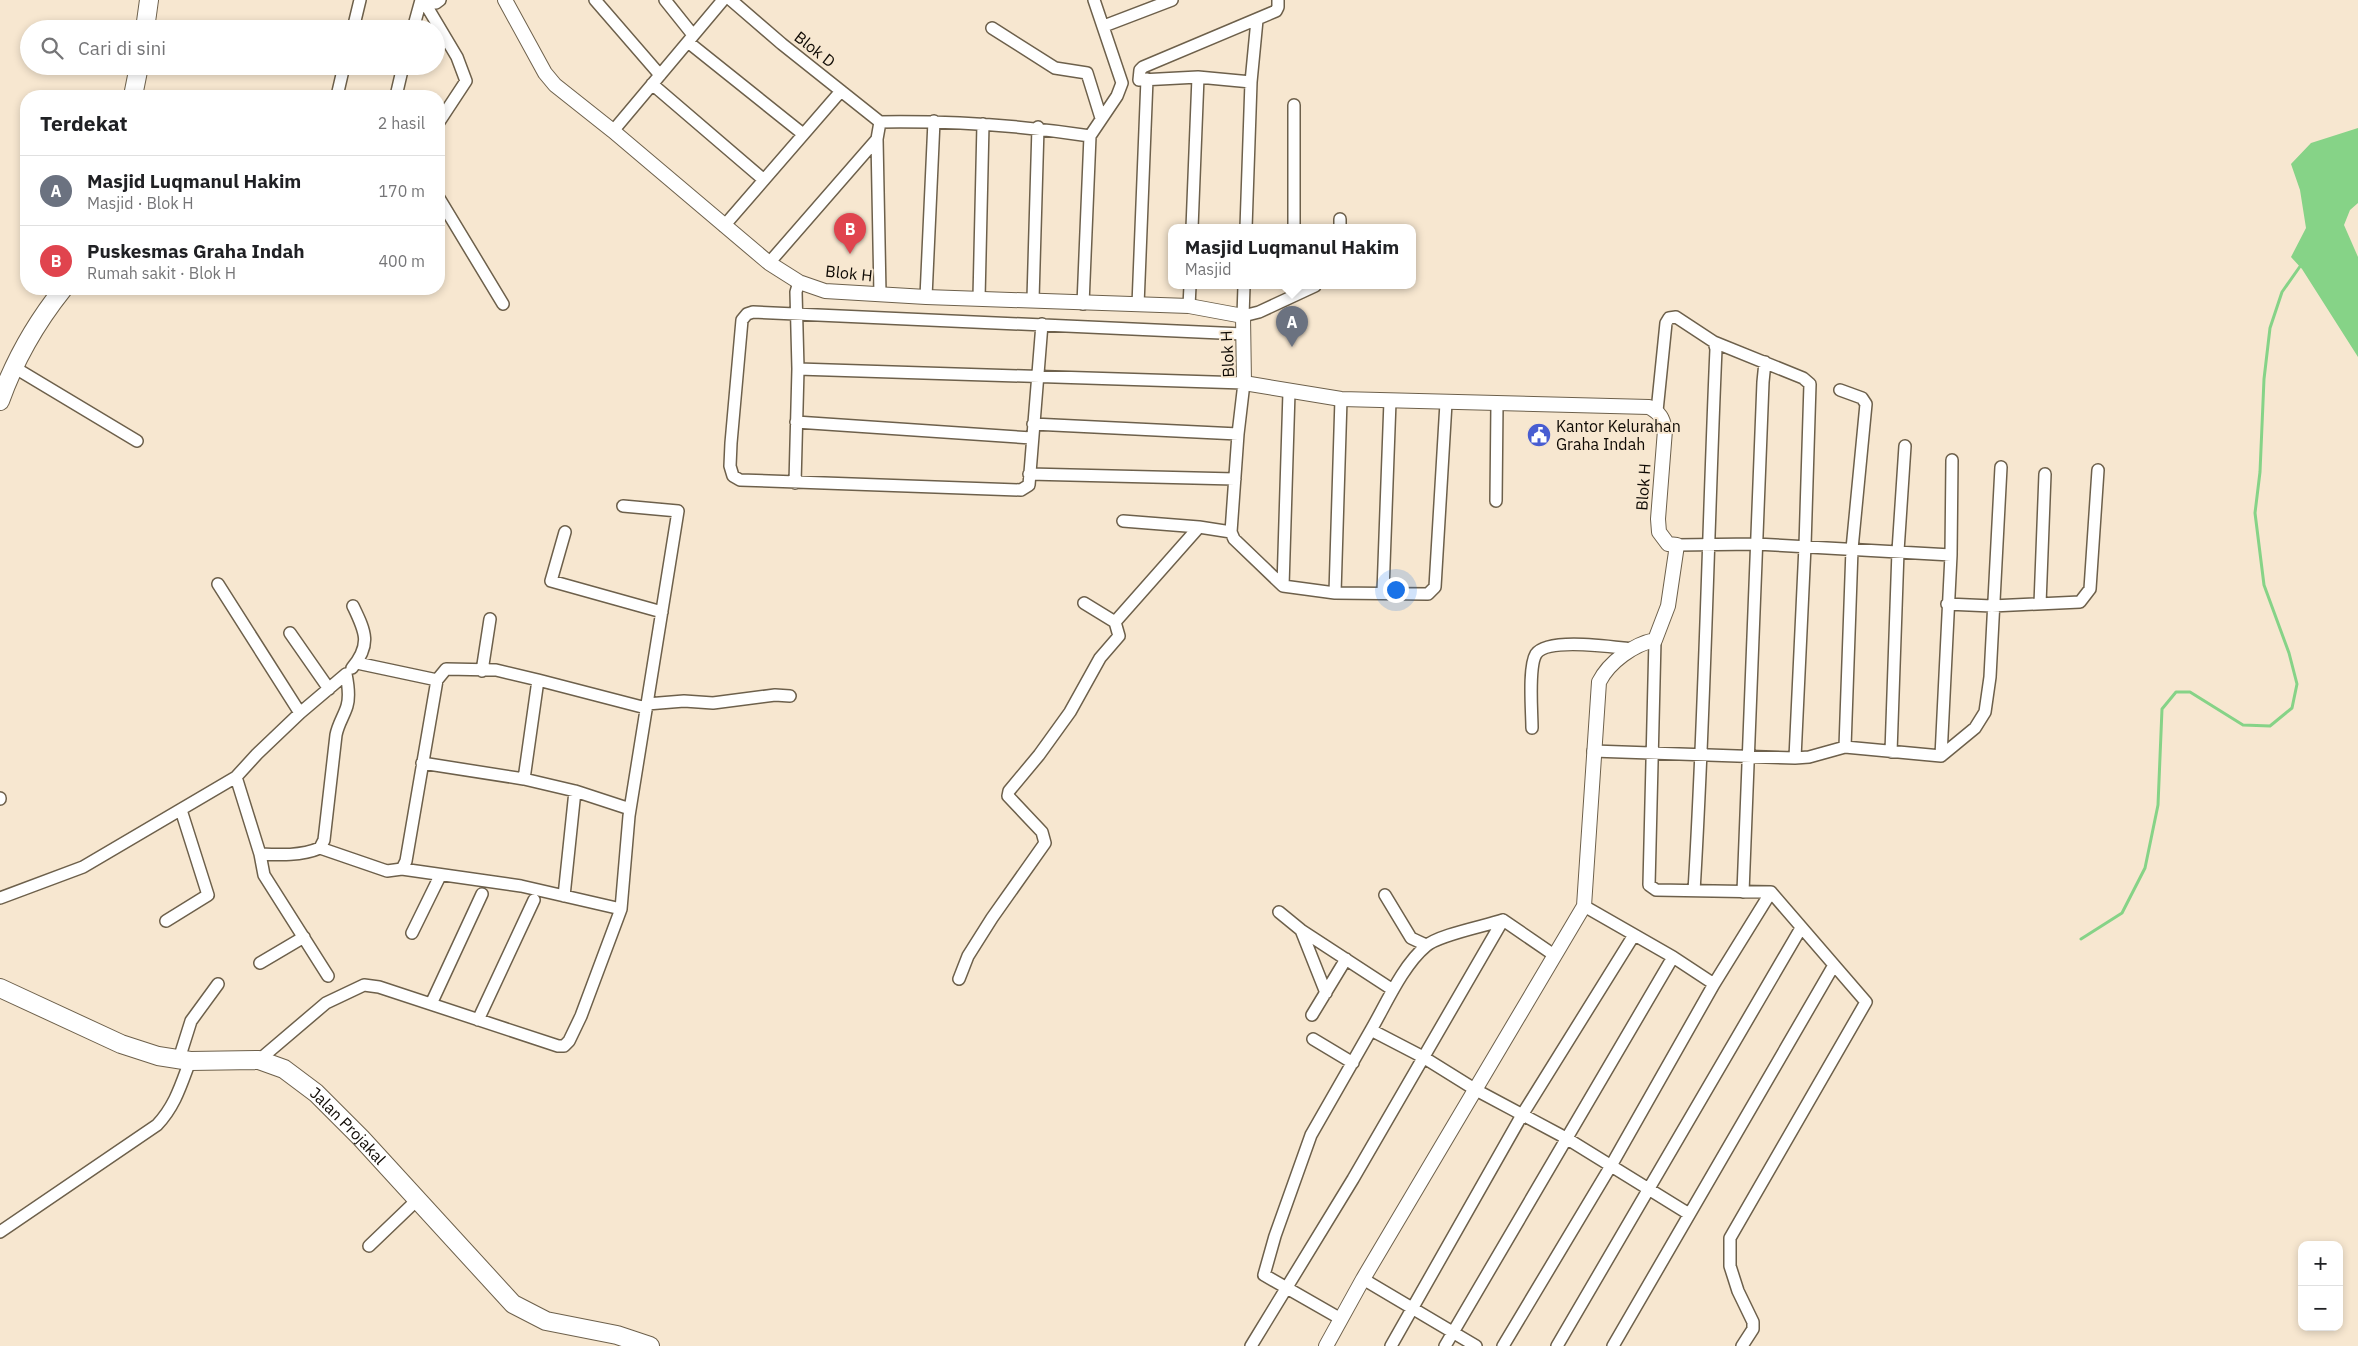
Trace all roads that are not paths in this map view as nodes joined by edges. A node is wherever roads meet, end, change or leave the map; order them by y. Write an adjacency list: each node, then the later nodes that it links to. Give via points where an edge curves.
1 (149, 0): 14 (main road)
2 (360, 0): 15 (street)
3 (422, 0): 16 (street); 17 (street)
4 (428, 0): 5 (street)
5 (440, 0)
6 (505, 0): 43 (street, Blok H, via 545,74 555,86)
7 (595, 0): 26 (street)
8 (665, 0): 22 (street)
9 (723, 0): 22 (street)
10 (731, 0): 35 (street, Blok D)
11 (1094, 0): 19 (street)
12 (1172, 0): 19 (street)
13 (1278, 0): 18 (street, via 1276,12)
14 (147, 20)
15 (355, 20)
16 (416, 20)
17 (434, 20)
18 (1257, 20): 28 (street, via 1143,67 1140,70); 30 (street)
19 (1104, 26): 29 (street)
20 (992, 28): 38 (street, via 1054,68 1087,73)
21 (445, 37): 37 (street, via 465,73 466,81)
22 (691, 38): 26 (street); 44 (street)
23 (137, 75): 32 (main road)
24 (342, 75): 33 (street)
25 (401, 75): 34 (street)
26 (660, 75): 31 (street)
27 (1198, 77): 28 (street); 30 (street); 49 (street)
28 (1143, 80): 29 (street); 65 (street)
29 (1122, 82): 38 (street)
30 (1251, 82): 50 (street)
31 (652, 84): 43 (street); 47 (street)
32 (134, 90)
33 (338, 90)
34 (397, 90)
35 (841, 91): 40 (street, Blok D); 44 (street)
36 (1294, 105): 51 (street)
37 (445, 113)
38 (1102, 118): 45 (street)
39 (934, 121): 40 (street); 41 (street); 60 (street)
40 (880, 122): 46 (street)
41 (983, 124): 42 (street); 61 (street)
42 (1038, 127): 45 (street); 62 (street)
43 (613, 130): 52 (street, Blok H)
44 (802, 134): 47 (street)
45 (1090, 136): 64 (street)
46 (877, 139): 53 (street); 58 (street)
47 (764, 180): 52 (street)
48 (445, 208): 63 (street)
49 (1192, 224)
50 (1246, 224)
51 (1294, 224)
52 (724, 226): 53 (street, Blok H)
53 (768, 263): 54 (street, Blok H)
54 (798, 282): 58 (street, Blok H, via 825,291); 67 (street)
55 (1190, 289): 66 (street)
56 (1244, 289): 68 (street)
57 (1294, 290): 68 (street, via 1259,312)
58 (880, 294): 60 (street, Blok H)
59 (59, 295): 73 (main road)
60 (926, 297): 61 (street, Blok H)
61 (979, 298): 62 (street, Blok H)
62 (1034, 299): 64 (street, Blok H)
63 (503, 304)
64 (1083, 304): 65 (street, Blok H)
65 (1138, 305): 66 (street, Blok H)
66 (1189, 306): 68 (street, Blok H)
67 (798, 313): 69 (street); 74 (street); 97 (street, via 753,312 742,320 730,443 733,476 740,480)
68 (1242, 316): 70 (street, Blok H)
69 (1042, 324): 70 (street); 75 (street)
70 (1243, 334): 76 (street, Blok H)
71 (1714, 342): 72 (street); 84 (street, via 1683,320 1669,318); 104 (street)
72 (1765, 362): 105 (street); 107 (street, via 1810,384)
73 (12, 366): 80 (main road); 89 (street)
74 (798, 369): 75 (street); 85 (street)
75 (1038, 376): 76 (street); 86 (street)
76 (1244, 384): 78 (street, Blok H); 87 (street)
77 (1840, 390): 108 (street, via 1862,398 1866,404)
78 (1289, 392): 79 (street, Blok H); 112 (street)
79 (1341, 399): 81 (street, Blok H); 114 (street)
80 (0, 401)
81 (1390, 401): 82 (street, Blok H); 113 (street)
82 (1446, 403): 83 (street, Blok H); 113 (street, via 1435,587 1428,594)
83 (1497, 404): 84 (street, Blok H, via 1649,407); 98 (street)
84 (1657, 411): 106 (street, Blok H, via 1664,420 1665,430 1659,532 1668,544)
85 (796, 422): 88 (street); 97 (street)
86 (1033, 424): 87 (street); 88 (street)
87 (1238, 434): 96 (street)
88 (1032, 438): 94 (street)
89 (137, 442)
90 (1905, 446): 109 (street)
91 (1952, 460): 110 (street)
92 (2001, 467): 119 (street)
93 (2098, 470): 117 (street, via 2090,589 2080,602)
94 (1029, 474): 96 (street); 97 (street, via 1029,485 1020,490)
95 (2045, 474): 117 (street)
96 (1235, 479): 103 (street)
97 (795, 483)
98 (1496, 501)
99 (623, 506): 120 (street, via 678,511)
100 (1124, 521): 101 (street)
101 (1199, 527): 103 (street); 122 (street)
102 (565, 532): 120 (street, via 550,581)
103 (1231, 532): 112 (street, via 1241,548)
104 (1707, 544): 105 (street); 106 (street); 140 (street)
105 (1756, 544): 107 (street); 141 (street)
106 (1677, 545): 124 (street, via 1668,606)
107 (1805, 546): 108 (street); 143 (street)
108 (1852, 549): 109 (street); 136 (street)
109 (1898, 551): 110 (street); 138 (street)
110 (1951, 555): 116 (street)
111 (218, 584): 134 (street)
112 (1283, 586): 114 (street)
113 (1383, 592): 114 (street)
114 (1335, 593)
115 (1084, 603): 122 (street)
116 (1947, 604): 119 (street); 142 (street)
117 (2040, 604): 119 (street)
118 (353, 606): 126 (street, via 365,632 362,655)
119 (1992, 606): 142 (street, via 1990,677 1985,712 1975,728)
120 (662, 612): 133 (street)
121 (490, 619): 127 (street)
122 (1115, 622): 179 (street, via 1119,636 1100,658 1070,712 1009,791 1008,796 1042,832 1045,843 992,918 968,956)
123 (290, 633): 131 (street)
124 (1656, 640): 125 (street); 139 (street)
125 (1632, 649): 135 (street, via 1581,644 1541,650 1536,655 1533,668); 137 (street, via 1604,672 1599,682)
126 (357, 663): 128 (street); 129 (street)
127 (482, 670): 129 (street, via 446,668); 130 (street)
128 (346, 674): 131 (street); 150 (street, via 347,706 338,724 324,840)
129 (437, 680): 144 (street)
130 (538, 680): 133 (street); 146 (street)
131 (329, 689): 134 (street)
132 (790, 696): 133 (street)
133 (646, 706): 148 (street)
134 (300, 714): 145 (street)
135 (1532, 728)
136 (1845, 747): 138 (street); 143 (street)
137 (1594, 750): 139 (street); 162 (street)
138 (1891, 752): 142 (street)
139 (1653, 753): 140 (street); 154 (street, via 1649,885 1656,890)
140 (1702, 754): 141 (street); 154 (street)
141 (1747, 756): 143 (street); 155 (street)
142 (1940, 756)
143 (1795, 758)
144 (422, 763): 146 (street); 152 (street)
145 (236, 777): 149 (street); 151 (street)
146 (524, 779): 147 (street)
147 (575, 790): 148 (street); 159 (street)
148 (630, 809): 163 (street)
149 (181, 810): 160 (street, via 83,866); 166 (street, via 208,895)
150 (320, 848): 151 (street, via 286,855); 152 (street, via 387,871)
151 (260, 854): 171 (street, via 264,875)
152 (402, 869): 153 (street)
153 (440, 876): 159 (street, via 522,886); 169 (street)
154 (1694, 891): 155 (street)
155 (1743, 892): 156 (street)
156 (1771, 892): 167 (street); 181 (street)
157 (482, 894): 185 (street)
158 (1385, 895): 172 (street, via 1411,938)
159 (564, 896): 163 (street)
160 (0, 898)
161 (534, 900): 187 (street)
162 (1584, 906): 170 (street); 173 (street)
163 (621, 909): 187 (street, via 581,1016 564,1046)
164 (1279, 912): 168 (street)
165 (1503, 920): 172 (street); 173 (street); 190 (street)
166 (166, 921)
167 (1801, 928): 177 (street); 198 (street)
168 (1301, 930): 175 (street); 184 (street)
169 (412, 933)
170 (1634, 935): 174 (street); 195 (street)
171 (304, 937): 176 (street); 178 (street)
172 (1426, 944): 183 (street)
173 (1554, 956): 194 (street)
174 (1673, 957): 181 (street); 196 (street)
175 (1346, 959): 183 (street); 184 (street)
176 (260, 963)
177 (1834, 965): 200 (street); 217 (street, via 1864,998 1865,1006 1730,1238 1730,1266 1753,1322 1753,1329)
178 (328, 976)
179 (959, 979)
180 (218, 984): 191 (street, via 191,1020)
181 (1714, 984): 197 (street)
182 (0, 988): 191 (main road, Jalan Projakal, via 121,1044 158,1056)
183 (1393, 990): 188 (street)
184 (1326, 993): 186 (street)
185 (431, 1004): 187 (street); 192 (street, via 379,987 364,986 326,1003)
186 (1312, 1015)
187 (478, 1020)
188 (1371, 1030): 190 (street); 193 (street)
189 (1313, 1038): 193 (street)
190 (1423, 1057): 194 (street); 204 (street)
191 (184, 1060): 192 (main road, Jalan Projakal); 201 (street, via 174,1102 157,1125)
192 (259, 1060): 199 (main road, Jalan Projakal, via 284,1069 316,1092)
193 (1353, 1063): 204 (street, via 1311,1135 1275,1236 1264,1275)
194 (1476, 1090): 195 (street); 203 (street)
195 (1522, 1115): 196 (street); 205 (street)
196 (1566, 1138): 197 (street); 207 (street)
197 (1612, 1164): 198 (street); 214 (street)
198 (1649, 1190): 200 (street); 215 (street)
199 (417, 1200): 202 (street); 208 (main road, Jalan Projakal, via 513,1304 546,1321 617,1335)
200 (1689, 1214): 216 (street)
201 (0, 1232)
202 (369, 1246)
203 (1363, 1278): 205 (street); 206 (street)
204 (1287, 1288): 206 (street); 209 (street)
205 (1413, 1309): 207 (street); 211 (street)
206 (1341, 1319): 210 (street)
207 (1453, 1332): 212 (street); 213 (street)
208 (650, 1346)
209 (1251, 1346)
210 (1326, 1346)
211 (1391, 1346)
212 (1445, 1346)
213 (1476, 1346)
214 (1503, 1346)
215 (1557, 1346)
216 (1613, 1346)
217 (1742, 1346)

